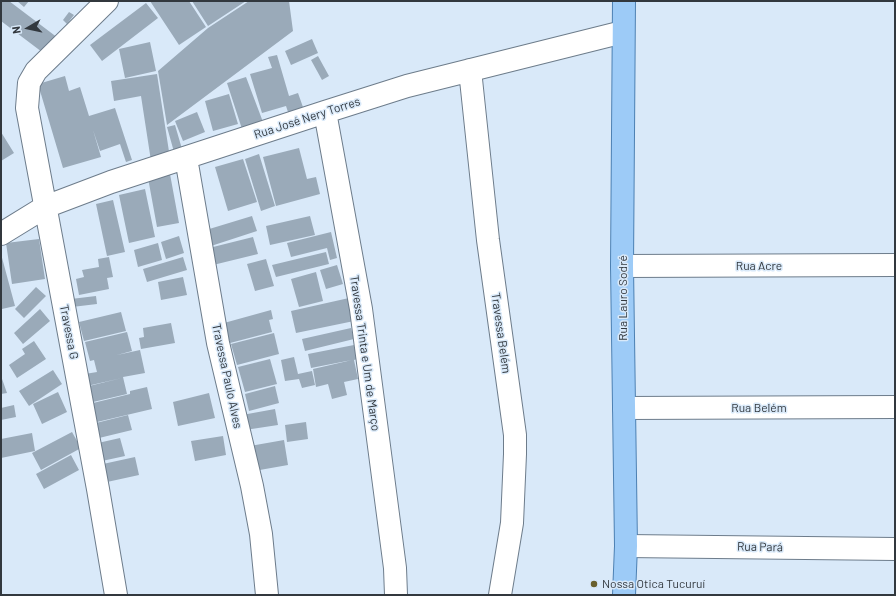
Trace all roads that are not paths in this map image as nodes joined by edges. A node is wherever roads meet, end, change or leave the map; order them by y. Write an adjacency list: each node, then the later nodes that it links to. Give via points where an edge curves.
1 (107, 1): 7 (street, Travessa G, via 36,71 30,83 27,108)
2 (624, 1): 3 (main road, Rua Lauro Sodré)
3 (623, 32): 4 (street, Rua José Nery Torres); 10 (main road, Rua Lauro Sodré)
4 (470, 70): 5 (street, Rua José Nery Torres, via 407,86); 18 (street, Travessa Belém, via 488,240 515,435 512,523)
5 (325, 112): 6 (street, Rua José Nery Torres); 17 (street, Travessa Trinta e Um de Março, via 361,309 395,568)
6 (186, 158): 7 (street, Rua José Nery Torres); 16 (street, Travessa Paulo Alves, via 218,343 261,534)
7 (45, 207): 8 (street, Rua José Nery Torres); 15 (street, Travessa G)
8 (1, 234)
9 (895, 265): 10 (street, Rua Acre)
10 (622, 266): 12 (main road, Rua Lauro Sodré)
11 (895, 407): 12 (street, Rua Belém)
12 (624, 408): 13 (main road, Rua Lauro Sodré)
13 (626, 546): 14 (street, Rua Pará); 19 (main road, Rua Lauro Sodré)
14 (895, 549)
15 (116, 595)
16 (267, 595)
17 (396, 595)
18 (500, 595)
19 (624, 595)

